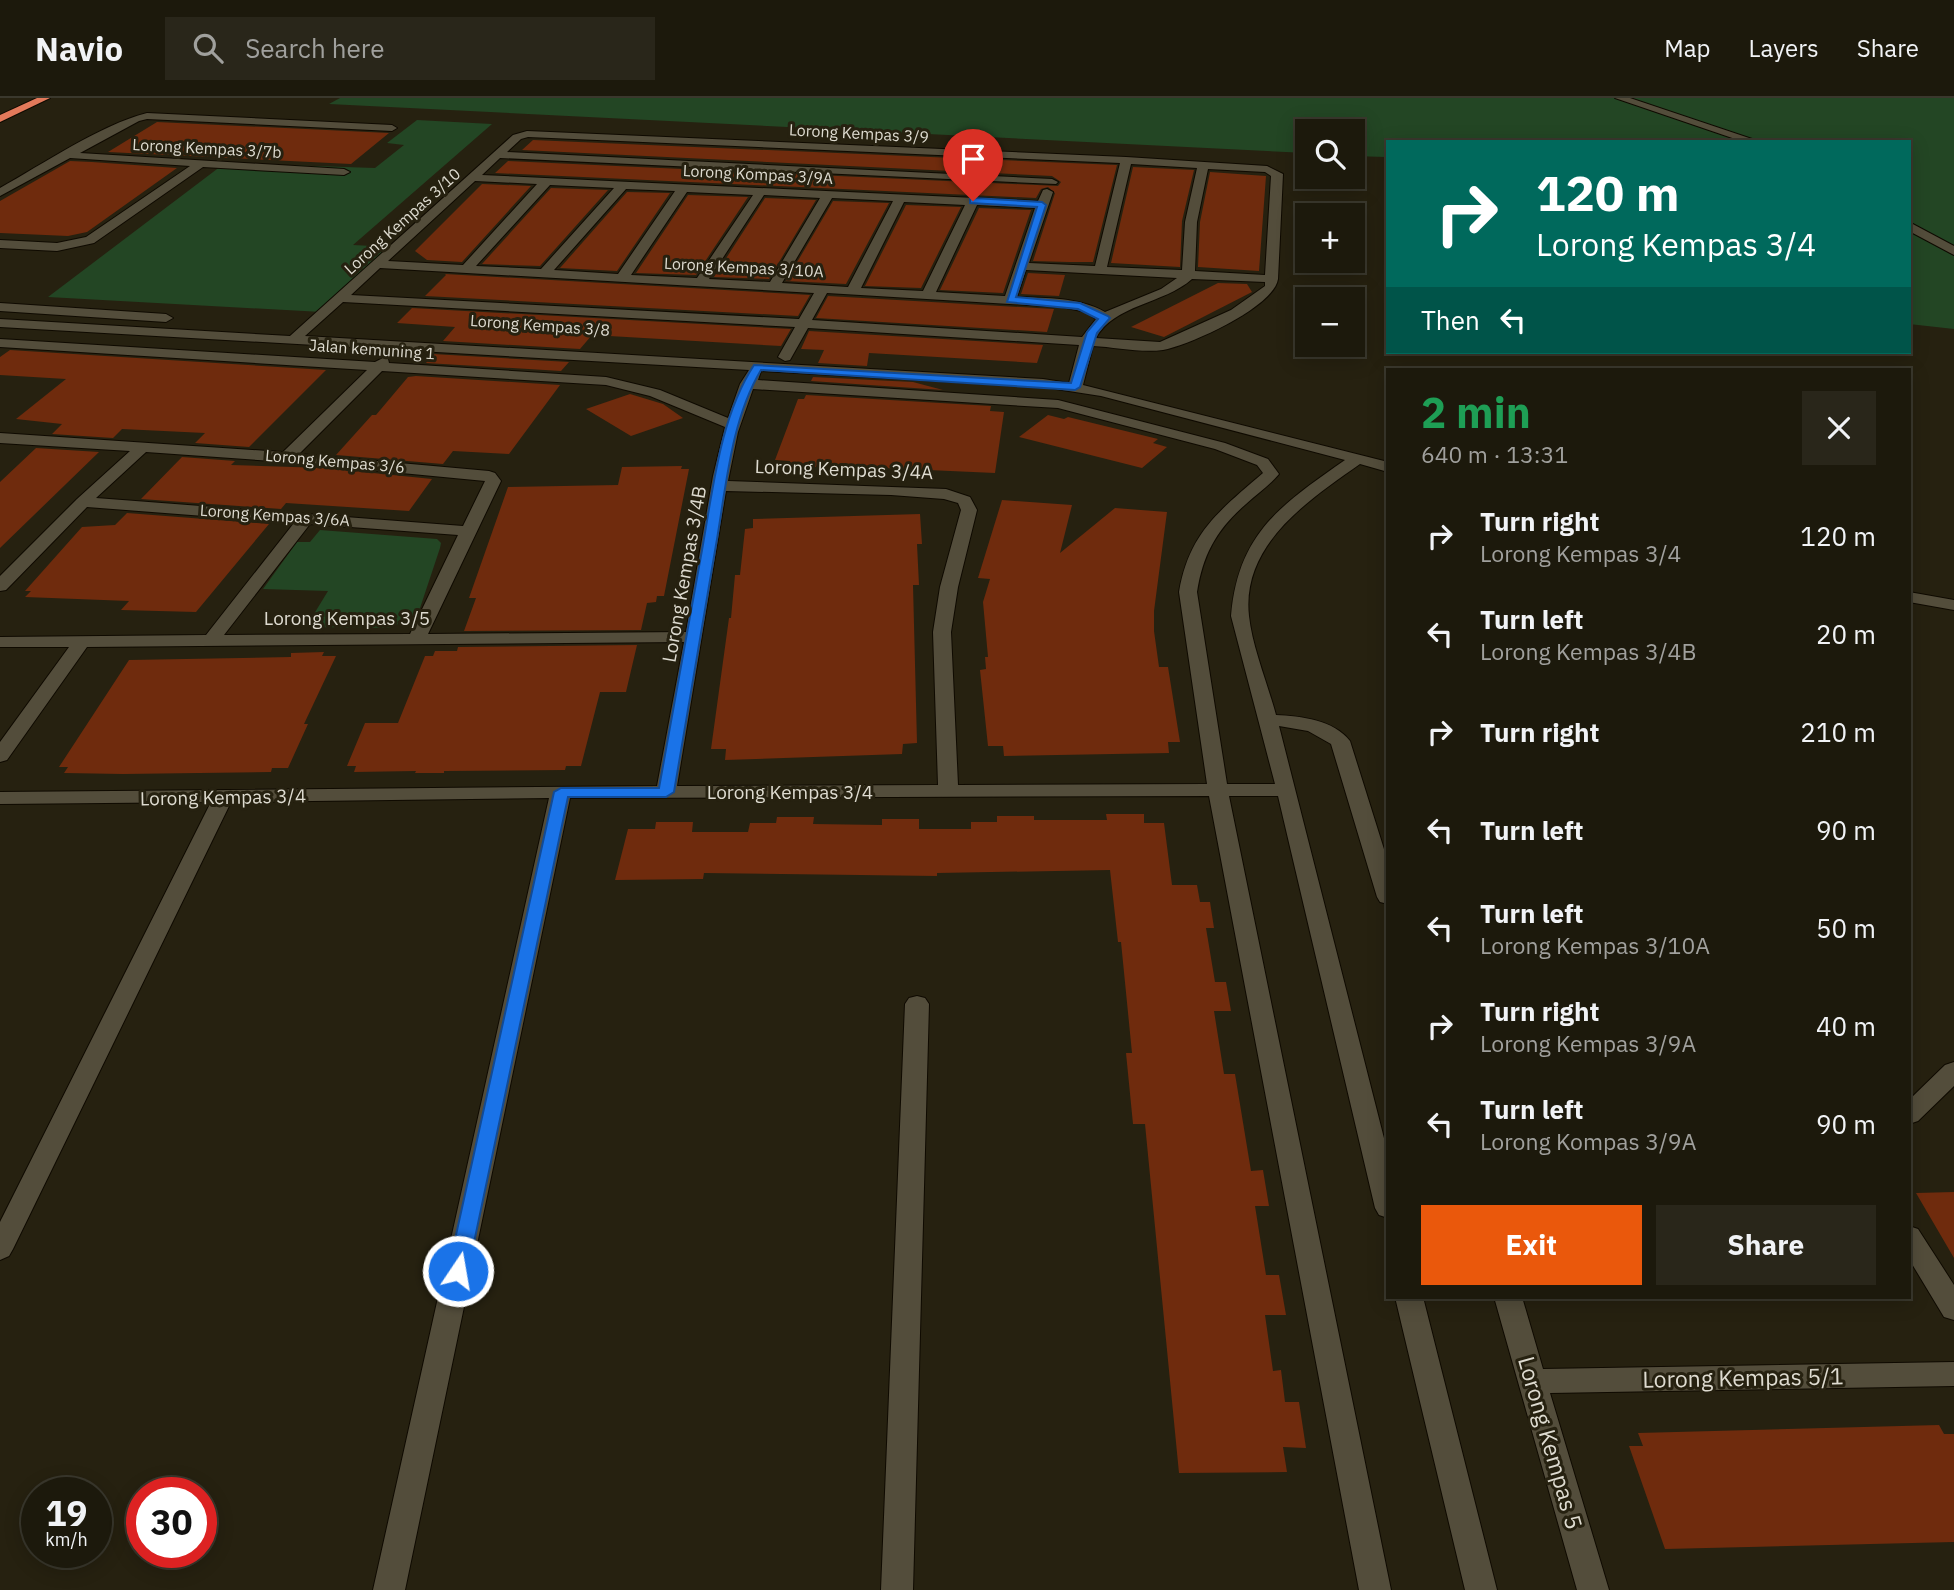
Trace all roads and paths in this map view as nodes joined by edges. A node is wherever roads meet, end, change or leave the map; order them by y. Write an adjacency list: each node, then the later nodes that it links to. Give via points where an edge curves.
1 (23, 98): 4 (highway)
2 (45, 98): 5 (highway)
3 (1620, 98): 8 (street)
4 (0, 108)
5 (0, 120)
6 (392, 128): 10 (street, via 156,116 135,119)
7 (534, 133): 9 (street, Lorong Kempas 3/9); 11 (street, Lorong Kempas 3/10, via 517,136)
8 (1750, 140)
9 (782, 145): 12 (street, Lorong Kempas 3/9); 16 (street)
10 (67, 155): 14 (street, Lorong Kempas 3/7b); 24 (street)
11 (497, 155): 16 (street); 18 (street, Lorong Kempas 3/10)
12 (1064, 158): 13 (street, Lorong Kempas 3/9); 20 (street)
13 (1126, 160): 15 (street, Lorong Kempas 3/9); 35 (street)
14 (200, 164): 17 (street, Lorong Kempas 3/7b); 30 (street, via 90,240 57,247)
15 (1203, 166): 37 (street, via 1191,222); 39 (street, Lorong Kempas 3/9, via 1267,169 1277,174)
16 (764, 168): 20 (street)
17 (344, 172)
18 (473, 178): 19 (street, Lorong Kompas 3/9A); 32 (street, Lorong Kempas 3/10)
19 (547, 181): 21 (street, Lorong Kompas 3/9A); 34 (street)
20 (1052, 182): 28 (street)
21 (623, 185): 22 (street, Lorong Kompas 3/9A); 36 (street)
22 (684, 187): 23 (street, Lorong Kompas 3/9A); 38 (street)
23 (762, 190): 25 (street, Lorong Kompas 3/9A); 40 (street)
24 (0, 193)
25 (829, 194): 26 (street, Lorong Kompas 3/9A); 41 (street)
26 (901, 197): 27 (street, Lorong Kompas 3/9A); 43 (street)
27 (973, 201): 28 (street, Lorong Kompas 3/9A); 45 (street)
28 (1042, 205): 33 (street)
29 (1911, 227): 31 (street)
30 (0, 244)
31 (1954, 251)
32 (378, 264): 34 (street, Lorong Kempas 3/10A); 46 (street, Lorong Kempas 3/10)
33 (1023, 266): 35 (street); 47 (street)
34 (467, 268): 36 (street, Lorong Kempas 3/10A)
35 (1100, 271): 37 (street)
36 (545, 273): 38 (street, Lorong Kempas 3/10A)
37 (1188, 275): 39 (street); 49 (street, via 1170,291)
38 (622, 278): 44 (street, Lorong Kempas 3/10A)
39 (1272, 279): 54 (street, via 1263,297 1175,342 1145,347)
40 (701, 282): 41 (street, Lorong Kempas 3/10A); 44 (street, Lorong Kempas 3/10A)
41 (774, 286): 42 (street, Lorong Kempas 3/10A)
42 (823, 289): 43 (street, Lorong Kempas 3/10A); 51 (street)
43 (853, 290): 45 (street, Lorong Kempas 3/10A)
44 (627, 295): 46 (street); 51 (street)
45 (928, 295): 47 (street, Lorong Kempas 3/10A)
46 (342, 298): 52 (street, Lorong Kempas 3/10)
47 (1010, 299): 49 (street, Lorong Kempas 3/10A, via 1080,306)
48 (0, 307): 52 (street, Lorong Kempas 3/8)
49 (1105, 318): 54 (street)
50 (0, 323): 53 (street)
51 (803, 324): 54 (street); 57 (street)
52 (307, 328): 53 (street, Lorong Kempas 3/10); 57 (street, Lorong Kempas 3/8)
53 (293, 340): 56 (street)
54 (1089, 341): 60 (street)
55 (0, 343): 58 (street, Jalan kemuning 1)
56 (399, 345): 58 (street); 59 (street)
57 (785, 357): 60 (street, Lorong Kempas 3/8)
58 (378, 367): 62 (street, Jalan kemuning 1, via 637,385); 65 (street)
59 (758, 367): 60 (street); 61 (street, Lorong Kempas 3/4B)
60 (1077, 380): 66 (street)
61 (747, 384): 62 (street, Lorong Kempas 3/4B); 82 (street, via 1058,404 1220,446 1263,462 1271,474 1201,540 1190,572 1188,592)
62 (734, 426): 68 (street, Lorong Kempas 3/4B)
63 (0, 438): 64 (street, Lorong Kempas 3/6)
64 (142, 447): 65 (street, Lorong Kempas 3/6); 69 (street)
65 (287, 457): 71 (street, Lorong Kempas 3/6, via 489,476 493,481)
66 (1357, 459): 67 (street); 80 (street, via 1290,507 1261,540 1247,566 1240,616)
67 (1386, 466)
68 (720, 486): 75 (street, Lorong Kempas 3/4B); 84 (street, Lorong Kempas 3/4A, via 891,490 946,494 964,500 969,510 942,632)
69 (83, 502): 70 (street, Lorong Kempas 3/6A); 72 (street)
70 (306, 518): 71 (street, Lorong Kempas 3/6A); 77 (street)
71 (467, 531): 76 (street, Lorong Kempas 3/6)
72 (0, 586)
73 (1911, 597): 74 (street)
74 (1954, 606)
75 (694, 637): 76 (street, Lorong Kempas 3/5); 86 (street, Lorong Kempas 3/4B)
76 (417, 638): 77 (street, Lorong Kempas 3/5)
77 (212, 639): 78 (street, Lorong Kempas 3/5)
78 (82, 641): 79 (street, Lorong Kempas 3/5); 81 (street)
79 (0, 642)
80 (1268, 720): 83 (street); 89 (street, via 1299,721 1340,741)
81 (0, 756)
82 (1218, 790): 83 (street, Lorong Kempas 3/4); 84 (street, Lorong Kempas 3/4); 103 (street)
83 (1287, 790): 93 (street)
84 (948, 791): 86 (street, Lorong Kempas 3/4)
85 (561, 792): 86 (street, Lorong Kempas 3/4); 88 (street, Lorong Kempas 3/4); 101 (street)
86 (666, 792)
87 (0, 798): 88 (street, Lorong Kempas 3/4)
88 (223, 798): 95 (street)
89 (1386, 890)
90 (917, 1004): 102 (street)
91 (1954, 1071): 92 (street)
92 (1911, 1113)
93 (1386, 1200)
94 (1911, 1239): 98 (street)
95 (0, 1249)
96 (1409, 1299): 104 (street)
97 (1509, 1299): 100 (street, Lorong Kempas 5)
98 (1954, 1309)
99 (1954, 1374): 100 (street, Lorong Kempas 5/1)
100 (1533, 1381): 105 (street, Lorong Kempas 5)
101 (389, 1590)
102 (897, 1590)
103 (1376, 1590)
104 (1481, 1590)
105 (1593, 1590)

